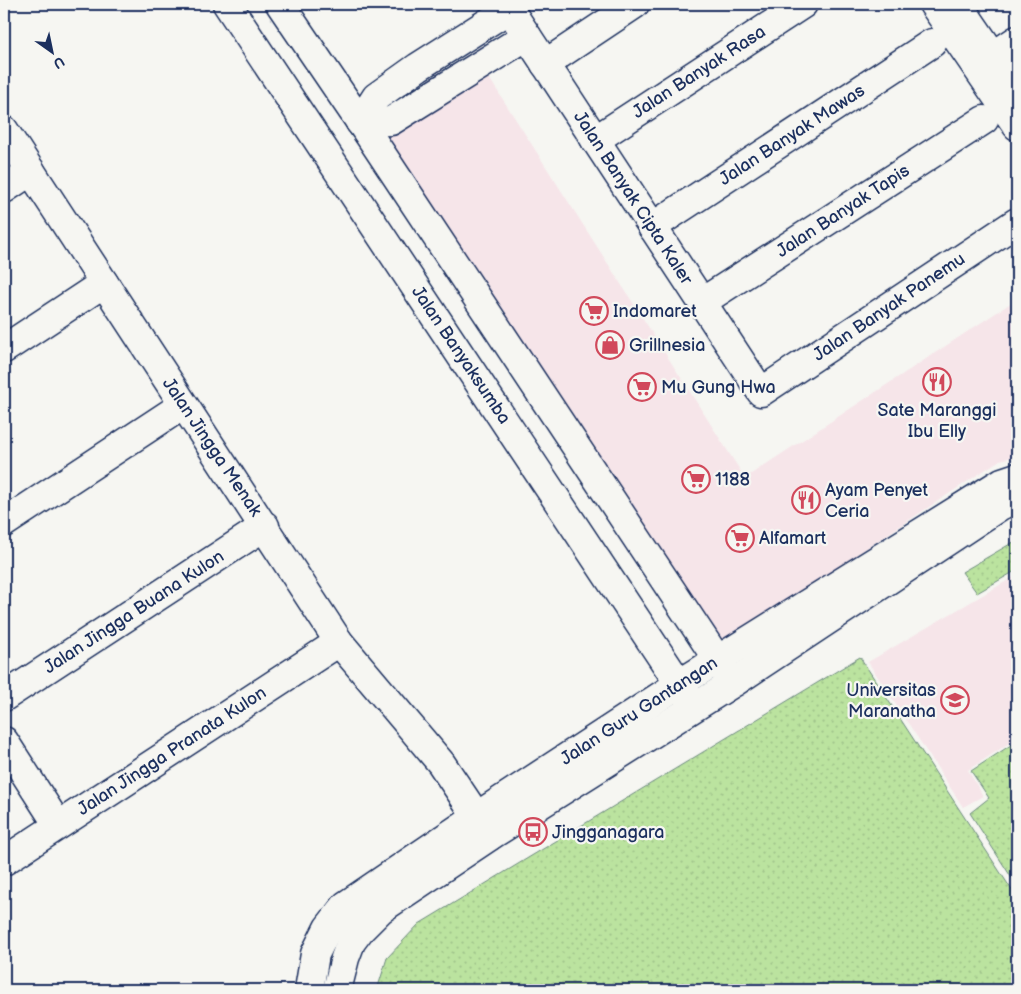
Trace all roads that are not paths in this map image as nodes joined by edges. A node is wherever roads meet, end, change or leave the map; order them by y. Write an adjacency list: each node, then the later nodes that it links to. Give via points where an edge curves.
1 (227, 4): 35 (street, Jalan Banyaksumba)
2 (280, 4): 15 (street)
3 (634, 4): 12 (street)
4 (803, 4): 18 (street, Jalan Banyak Rasa)
5 (933, 4): 16 (street)
6 (958, 4): 11 (street)
7 (507, 6): 8 (street, Jalan Banyak Cipta Kaler); 15 (street, via 376,97)
8 (527, 36): 12 (street, Jalan Banyak Cipta Kaler); 15 (street, via 391,121)
9 (1017, 40): 11 (street)
10 (932, 42): 22 (street, Jalan Banyak Mawas)
11 (994, 56): 13 (street)
12 (546, 64): 18 (street, Jalan Banyak Cipta Kaler)
13 (1017, 90)
14 (984, 120): 24 (street, Jalan Banyak Tapis)
15 (360, 122): 33 (street)
16 (1017, 126)
17 (4, 130): 19 (street, Jalan Jingga Menak)
18 (595, 140): 22 (street, Jalan Banyak Cipta Kaler)
19 (31, 171): 20 (street); 23 (street, Jalan Jingga Menak)
20 (4, 189)
21 (1017, 222): 26 (street, Jalan Banyak Panemu)
22 (652, 227): 24 (street, Jalan Banyak Cipta Kaler)
23 (104, 284): 25 (street); 27 (street, Jalan Jingga Menak)
24 (702, 302): 26 (street, Jalan Banyak Cipta Kaler)
25 (4, 350)
26 (761, 392)
27 (183, 405): 30 (street); 31 (street, Jalan Jingga Menak)
28 (1017, 476): 33 (street, Jalan Guru Gantangan, via 1002,482)
29 (1017, 498): 34 (street, Jalan Guru Gantangan, via 1000,506)
30 (4, 523)
31 (265, 526): 32 (street, Jalan Jingga Menak); 36 (street, Jalan Jingga Buana Kulon)
32 (340, 642): 39 (street, Jalan Jingga Pranata Kulon); 40 (street, Jalan Jingga Menak, via 433,753)
33 (718, 660): 34 (street); 35 (street, Jalan Guru Gantangan)
34 (733, 683): 37 (street, Jalan Guru Gantangan)
35 (679, 684): 37 (street, Jalan Banyaksumba); 40 (street, Jalan Guru Gantangan)
36 (4, 698)
37 (694, 707): 40 (street, Jalan Guru Gantangan)
38 (4, 741): 39 (street)
39 (58, 825): 41 (street, Jalan Jingga Pranata Kulon)
40 (484, 826): 42 (street, Jalan Guru Gantangan, via 346,905 328,928 315,954); 43 (street, Jalan Guru Gantangan, via 381,909 360,930 350,942)
41 (4, 861)
42 (309, 990)
43 (338, 990)

